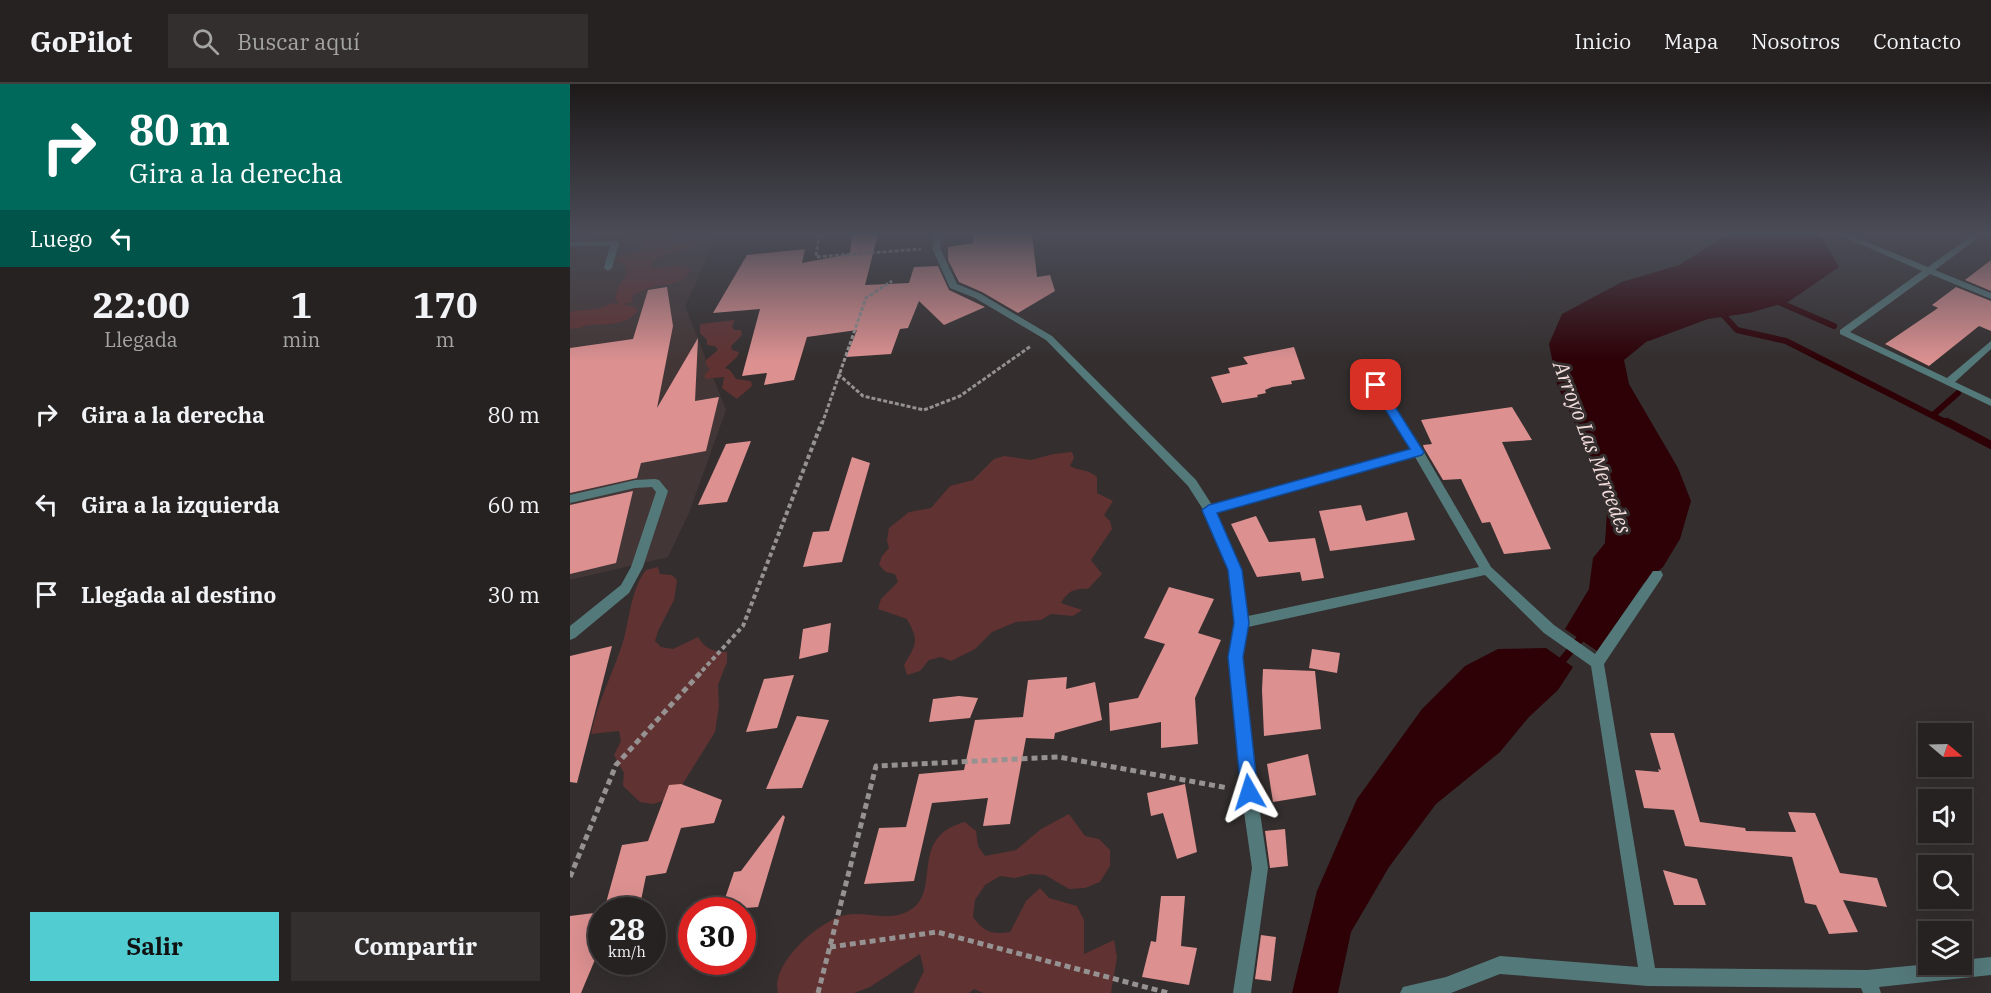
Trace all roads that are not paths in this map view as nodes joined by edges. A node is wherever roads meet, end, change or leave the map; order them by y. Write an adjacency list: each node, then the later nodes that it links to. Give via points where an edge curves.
1 (949, 276): 11 (street, via 953,286 1045,335 1192,483)
2 (1918, 276): 6 (street, via 1843,332)
3 (1945, 276): 4 (street)
4 (1991, 296)
5 (1991, 344): 6 (street)
6 (1948, 382): 8 (street)
7 (1376, 385): 9 (street)
8 (1991, 403)
9 (1418, 452): 11 (street); 12 (street)
10 (570, 499): 15 (street, via 635,484 655,483 662,491 637,567 625,589)
11 (1209, 510): 14 (street, via 1235,570)
12 (1487, 570): 14 (street); 16 (street, via 1550,629)
13 (1657, 575): 16 (street)
14 (1242, 623): 20 (street, via 1236,657 1260,868)
15 (570, 634)
16 (1591, 659): 18 (street)
17 (1991, 966): 19 (street)
18 (1648, 977): 19 (street); 21 (street, via 1500,965 1446,986)
19 (1869, 986)
20 (1242, 993)
21 (1409, 993)

